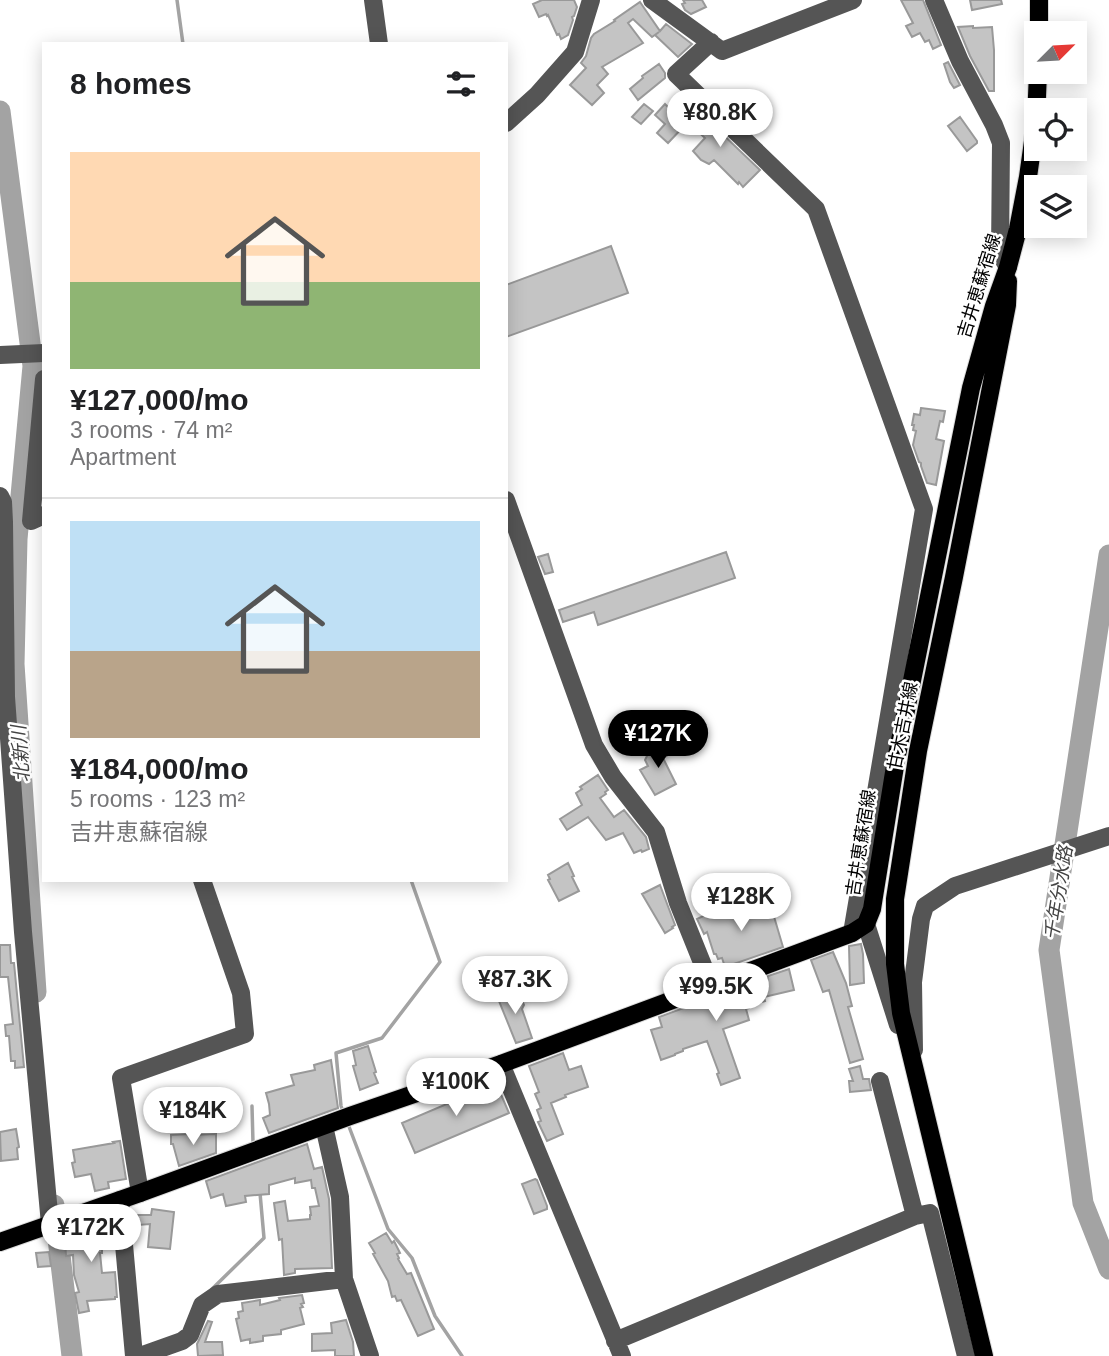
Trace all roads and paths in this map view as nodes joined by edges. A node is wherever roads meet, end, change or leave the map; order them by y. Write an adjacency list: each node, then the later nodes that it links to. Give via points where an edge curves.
1 (373, 0): 8 (street)
2 (591, 0): 11 (street, via 575,52)
3 (652, 0): 9 (street)
4 (853, 0): 9 (street, via 722,51)
5 (934, 0): 12 (street, via 1001,143 1000,254)
6 (1039, 0): 7 (main road)
7 (1039, 21)
8 (379, 42)
9 (711, 42): 21 (street, via 676,74 816,209 924,509)
10 (1038, 84): 12 (main road, 吉井恵蘇宿線, via 1028,177)
11 (508, 121)
12 (1008, 267): 21 (main road, 吉井恵蘇宿線, via 971,388 896,760 872,909); 24 (main road, 甘木吉井線, via 1007,305 918,751 895,899 895,964)
13 (42, 352): 14 (street)
14 (0, 355)
15 (42, 401): 18 (street, via 31,521)
16 (0, 496): 30 (street, via 6,697 23,932)
17 (508, 506): 22 (street, via 594,745 656,832)
18 (42, 516)
19 (1109, 836): 24 (street, via 955,886 925,906 913,982)
20 (203, 882): 27 (street, via 242,993 245,1034 121,1078)
21 (859, 929): 22 (main road); 24 (street)
22 (711, 985): 23 (main road)
23 (501, 1064): 26 (main road); 33 (street)
24 (914, 1072): 38 (main road, 甘木吉井線)
25 (880, 1081): 29 (street)
26 (338, 1120): 27 (main road); 32 (street)
27 (140, 1193): 28 (main road)
28 (120, 1200): 30 (main road); 34 (street)
29 (915, 1216): 33 (street); 37 (street, via 930,1213)
30 (57, 1222): 31 (main road)
31 (0, 1242)
32 (344, 1279): 35 (street, via 218,1294 202,1305 190,1335); 36 (street)
33 (618, 1352)
34 (134, 1356)
35 (140, 1356)
36 (370, 1356)
37 (966, 1356)
38 (984, 1356)

